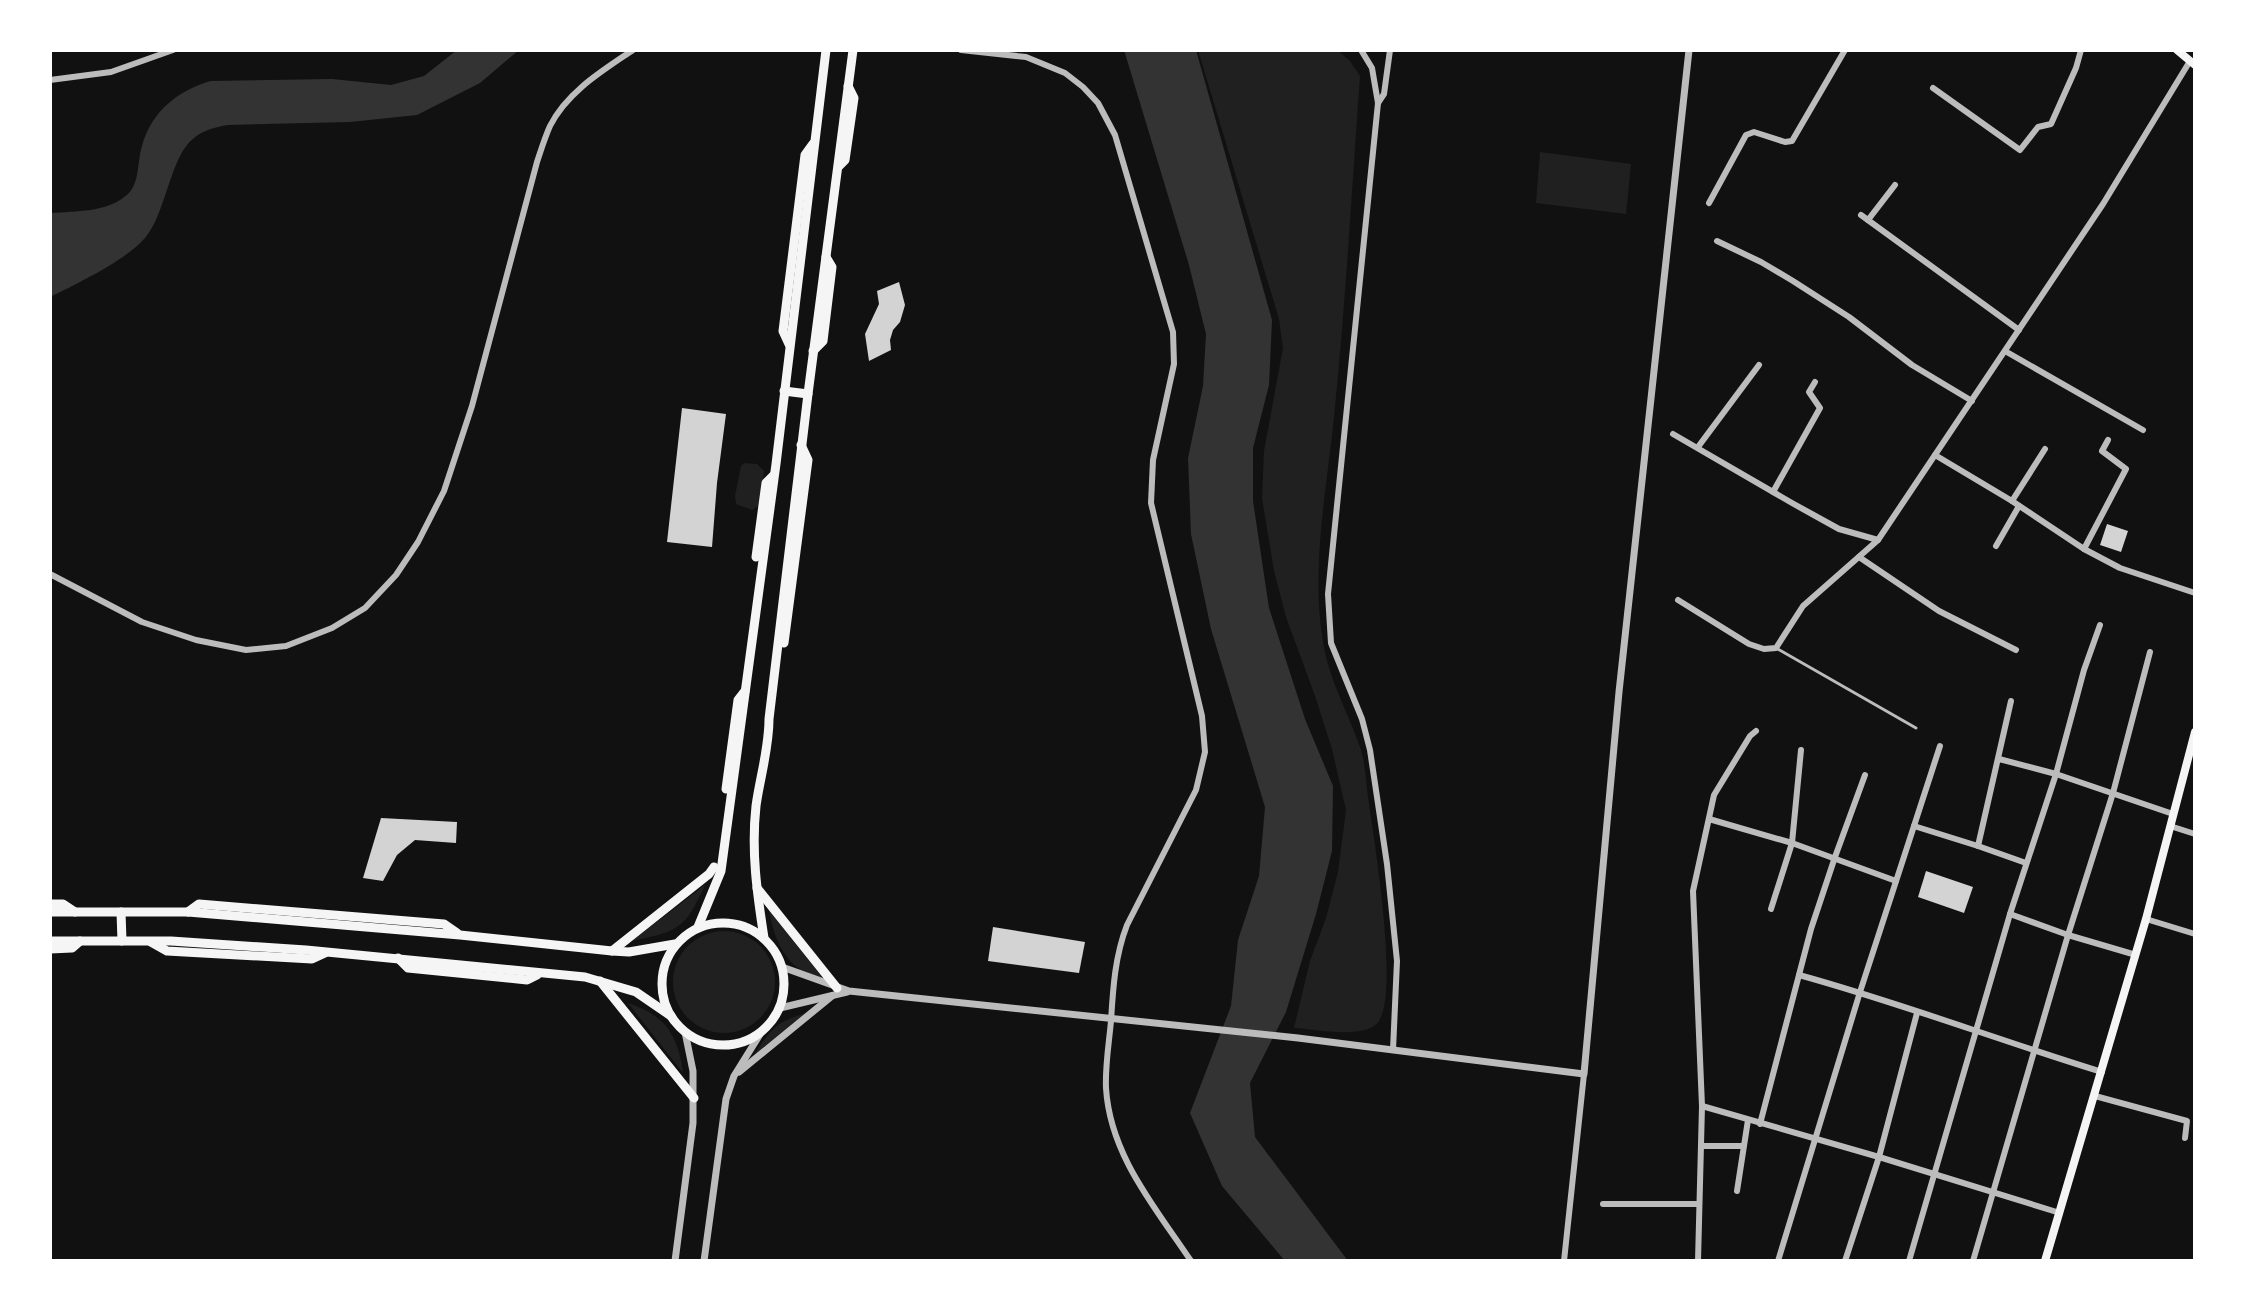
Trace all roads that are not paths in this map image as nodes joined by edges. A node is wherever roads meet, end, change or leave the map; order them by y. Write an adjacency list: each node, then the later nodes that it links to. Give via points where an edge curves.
1 (173, 50): 14 (street, via 111,72)
2 (633, 50): 41 (street, via 578,90 550,126 444,491 396,575 365,608 286,646 246,650 142,622)
3 (826, 50): 26 (main road)
4 (853, 50): 27 (main road)
5 (961, 50): 98 (street, via 1026,57 1065,73 1098,103 1115,135 1173,332 1174,364 1153,460 1151,503 1202,716 1205,752 1196,790 1119,945)
6 (1361, 50): 16 (street, via 1372,68)
7 (1390, 50): 16 (street)
8 (1689, 50): 105 (street, via 1619,692)
9 (1845, 50): 18 (street, via 1792,141 1754,132 1746,135)
10 (2081, 50): 15 (street, via 2051,124 2038,127 2020,150)
11 (2177, 50): 13 (main road)
12 (2190, 50): 13 (main road)
13 (2193, 63): 22 (street)
14 (50, 80)
15 (1933, 88)
16 (1378, 103): 102 (street, via 1328,594 1331,643 1370,750 1387,864 1397,961)
17 (1895, 185): 20 (street)
18 (1709, 203)
19 (1861, 215): 20 (street)
20 (1868, 220): 22 (street)
21 (1717, 241): 28 (street, via 1793,281)
22 (2019, 330): 23 (street)
23 (2005, 351): 28 (street); 29 (street)
24 (1759, 365): 32 (street)
25 (1815, 382): 35 (street, via 1809,392 1820,408)
26 (784, 391): 27 (main road); 48 (main road)
27 (808, 394): 71 (main road, via 769,737 756,806)
28 (1972, 401): 34 (street)
29 (2143, 430)
30 (1673, 434): 32 (street)
31 (2108, 440): 39 (street, via 2102,451 2126,469)
32 (1698, 447): 35 (street)
33 (2045, 449): 36 (street)
34 (1935, 455): 36 (street); 37 (street)
35 (1773, 492): 37 (street, via 1839,529)
36 (2016, 503): 38 (street); 39 (street)
37 (1878, 540): 40 (street)
38 (1996, 546)
39 (2084, 549): 42 (street, via 2120,568)
40 (1859, 557): 45 (street, via 1803,606); 46 (street, via 1939,611)
41 (50, 574)
42 (2195, 593)
43 (1678, 600): 45 (street, via 1749,644)
44 (2100, 625): 56 (street)
45 (1776, 648): 50 (lane)
46 (2016, 650)
47 (2150, 652): 58 (street)
48 (746, 688): 68 (main road, via 738,700); 70 (main road)
49 (2011, 701): 55 (street)
50 (1916, 728)
51 (1756, 731): 60 (street, via 1714,795)
52 (2195, 732): 59 (main road)
53 (1940, 746): 61 (street)
54 (1801, 750): 64 (street)
55 (1999, 759): 56 (street); 65 (street)
56 (2056, 774): 58 (street); 67 (street)
57 (1865, 775): 66 (street)
58 (2113, 793): 59 (street); 81 (street)
59 (2173, 814): 62 (main road)
60 (1709, 819): 64 (street); 109 (street, via 1693,891)
61 (1914, 826): 65 (street); 69 (street)
62 (2170, 826): 63 (street); 78 (main road)
63 (2195, 834)
64 (1792, 843): 66 (street); 73 (street)
65 (1978, 846): 67 (street)
66 (1835, 857): 69 (street); 91 (street)
67 (2026, 863): 77 (street)
68 (714, 867): 70 (main road); 88 (main road)
69 (1896, 881): 94 (street)
70 (716, 884): 79 (main road)
71 (755, 885): 82 (main road); 93 (main road)
72 (50, 904): 76 (main road)
73 (1771, 909)
74 (50, 912): 76 (main road)
75 (121, 912): 76 (main road); 85 (main road); 88 (main road, via 188,912)
76 (78, 913)
77 (2010, 914): 81 (street); 101 (street)
78 (2146, 919): 80 (street); 89 (main road)
79 (698, 927): 82 (main road, via 733,923); 86 (main road)
80 (2195, 934)
81 (2068, 935): 89 (street); 103 (street)
82 (764, 938): 90 (main road)
83 (50, 941): 84 (main road)
84 (80, 941): 85 (main road); 87 (main road, via 72,948)
85 (122, 941): 92 (main road, via 328,952)
86 (675, 944): 88 (main road); 97 (main road, via 662,979)
87 (50, 949)
88 (612, 951)
89 (2136, 955): 104 (main road)
90 (782, 967): 93 (street); 95 (main road)
91 (1799, 975): 94 (street); 111 (street)
92 (600, 981): 97 (main road, via 636,992); 108 (main road)
93 (835, 992): 95 (street); 98 (street); 106 (street)
94 (1860, 992): 96 (street); 112 (street)
95 (780, 1008): 99 (main road)
96 (1917, 1013): 101 (street); 116 (street)
97 (671, 1016): 100 (main road)
98 (1111, 1019): 102 (street); 125 (street, via 1106,1086 1115,1139)
99 (762, 1031): 100 (main road, via 732,1045 715,1045); 106 (street)
100 (685, 1032): 108 (street)
101 (1977, 1032): 103 (street); 117 (street)
102 (1393, 1050): 105 (street)
103 (2035, 1051): 104 (street); 119 (street)
104 (2102, 1072): 107 (main road)
105 (1584, 1074): 126 (street)
106 (734, 1076): 124 (street, via 726,1099)
107 (2095, 1096): 113 (street, via 2187,1121); 122 (main road)
108 (694, 1098): 123 (street)
109 (1702, 1106): 110 (street); 114 (street)
110 (1748, 1120): 111 (street); 115 (street)
111 (1760, 1124): 112 (street)
112 (1816, 1138): 116 (street); 128 (street)
113 (2185, 1138)
114 (1701, 1146): 115 (street); 121 (street)
115 (1743, 1146): 118 (street)
116 (1879, 1157): 117 (street); 129 (street)
117 (1934, 1175): 119 (street); 130 (street)
118 (1737, 1191)
119 (1993, 1192): 122 (street); 131 (street)
120 (1603, 1204): 121 (street)
121 (1699, 1204): 127 (street)
122 (2060, 1213): 132 (main road)
123 (675, 1261)
124 (704, 1261)
125 (1191, 1261)
126 (1564, 1261)
127 (1698, 1261)
128 (1778, 1261)
129 (1845, 1261)
130 (1909, 1261)
131 (1973, 1261)
132 (2045, 1261)

